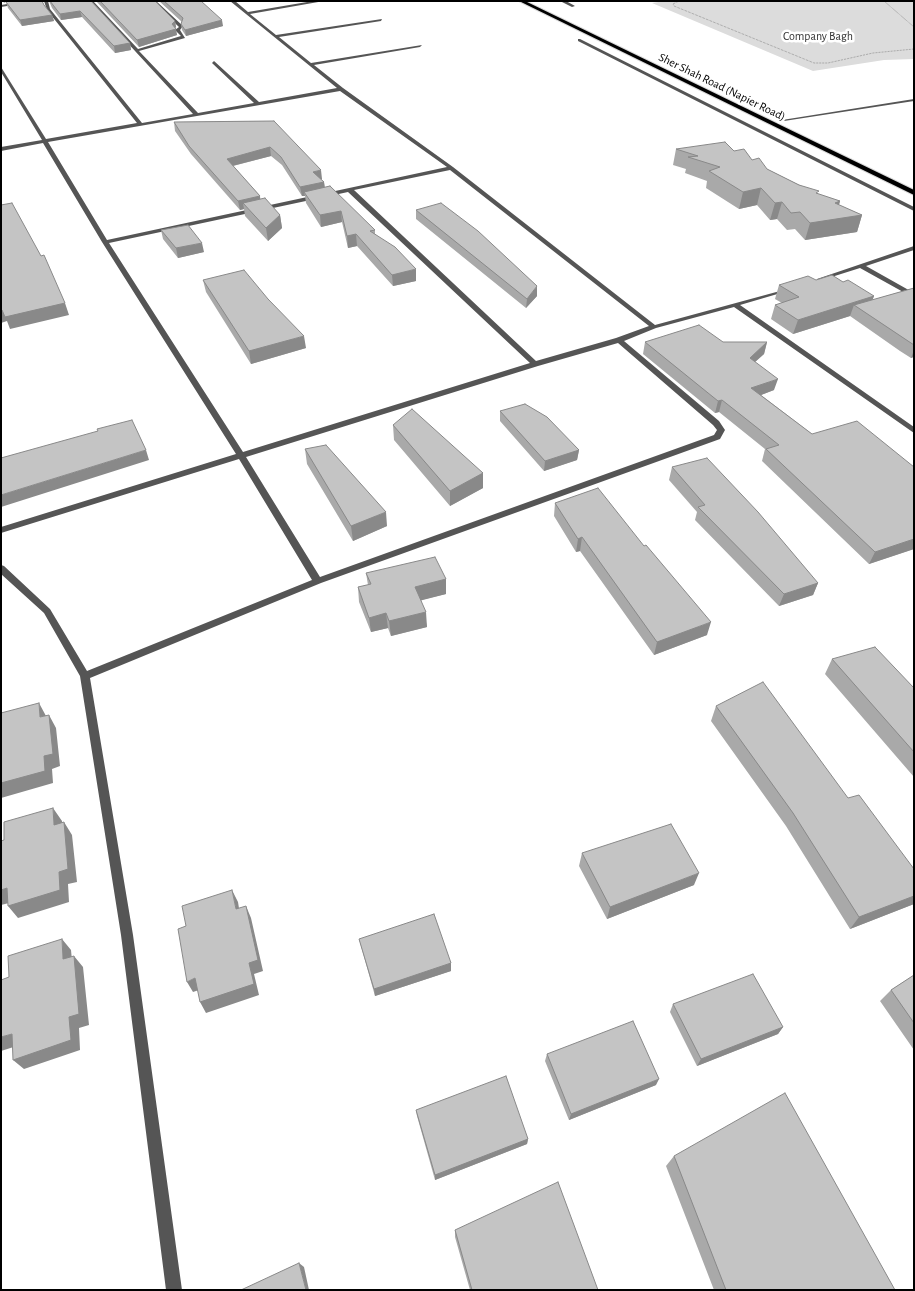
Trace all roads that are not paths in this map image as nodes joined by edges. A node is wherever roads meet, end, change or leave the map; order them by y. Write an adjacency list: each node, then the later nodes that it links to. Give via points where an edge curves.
1 (36, 1): 10 (street)
2 (46, 1): 30 (street, via 48,9)
3 (91, 1): 18 (street)
4 (154, 1): 18 (street, via 182,27 177,30 184,37)
5 (232, 1): 13 (street)
6 (322, 1): 13 (street)
7 (520, 1): 19 (main road, Sher Shah Road (Napier Road))
8 (538, 1): 12 (main road)
9 (562, 1): 11 (street)
10 (1, 6)
11 (573, 6)
12 (553, 8)
13 (247, 13): 15 (street)
14 (381, 20): 15 (street)
15 (276, 36): 22 (street)
16 (580, 40): 20 (street)
17 (420, 46): 22 (street)
18 (137, 50): 27 (street)
19 (636, 57): 20 (street); 32 (main road, Sher Shah Road (Napier Road))
20 (618, 60): 33 (street)
21 (214, 62): 26 (street)
22 (310, 64): 24 (street)
23 (1, 68): 34 (street)
24 (341, 89): 26 (street); 36 (street)
25 (914, 100): 29 (street)
26 (257, 103): 27 (street)
27 (196, 114): 30 (street)
28 (775, 116): 29 (main road, Sher Shah Road (Napier Road))
29 (784, 120): 31 (main road, Sher Shah Road (Napier Road))
30 (140, 124): 34 (street)
31 (792, 124)
32 (775, 125): 33 (street); 38 (main road, Sher Shah Road (Napier Road))
33 (755, 129): 39 (street)
34 (45, 141): 35 (street); 40 (street)
35 (1, 149)
36 (451, 168): 37 (street); 47 (street)
37 (350, 190): 40 (street); 49 (street)
38 (914, 193)
39 (914, 209)
40 (105, 242): 51 (street)
41 (914, 248): 42 (street)
42 (862, 266): 43 (street); 45 (street)
43 (808, 283)
44 (799, 286): 46 (street)
45 (914, 296)
46 (736, 305): 47 (street); 50 (street)
47 (654, 327): 48 (street)
48 (619, 340): 49 (street); 54 (street, via 716,423 721,430 717,437)
49 (535, 364): 51 (street)
50 (914, 431)
51 (241, 455): 52 (street); 54 (street)
52 (1, 530)
53 (1, 568): 55 (street, via 47,611)
54 (318, 581): 55 (street)
55 (85, 676): 56 (street, via 128,935)
56 (174, 1290)

